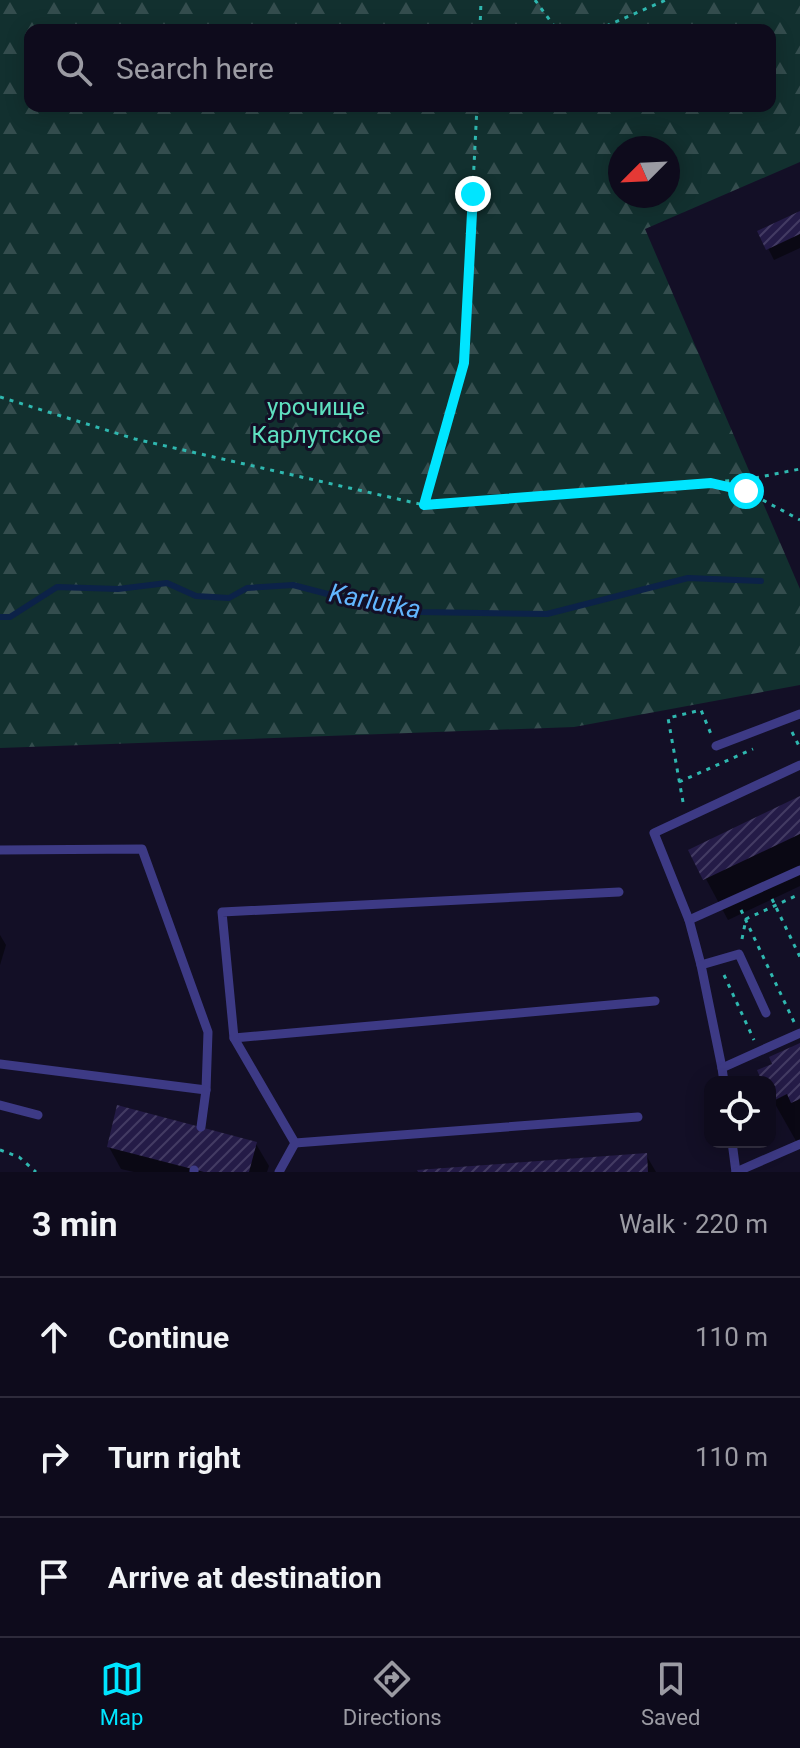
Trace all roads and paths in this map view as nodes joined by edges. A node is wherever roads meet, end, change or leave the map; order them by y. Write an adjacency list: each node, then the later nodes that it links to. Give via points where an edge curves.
1 (481, 0): 4 (path)
2 (535, 0): 5 (path)
3 (666, 0): 6 (path)
4 (480, 24)
5 (553, 24)
6 (611, 24)
7 (477, 112): 11 (path, via 464,363)
8 (0, 397): 11 (path, via 135,439)
9 (800, 469): 10 (path)
10 (711, 483): 11 (path); 12 (path, via 746,491)
11 (424, 505)
12 (800, 520)
13 (701, 710): 20 (path, via 668,718)
14 (800, 714): 17 (lane)
15 (779, 738): 18 (path, via 792,732)
16 (765, 744): 20 (path)
17 (716, 746)
18 (800, 748)
19 (800, 765): 21 (lane)
20 (679, 782): 21 (path)
21 (686, 818): 30 (lane, via 654,833)
22 (0, 850): 43 (lane, via 142,849 208,1032)
23 (800, 870): 24 (lane)
24 (765, 885): 27 (lane); 28 (path)
25 (619, 892): 38 (lane, via 222,912)
26 (800, 894): 28 (path)
27 (736, 899): 29 (path); 30 (lane)
28 (775, 906): 29 (path); 32 (path)
29 (746, 919): 31 (path); 37 (path)
30 (689, 920): 34 (lane)
31 (739, 954): 33 (lane); 36 (lane)
32 (800, 957)
33 (717, 960): 34 (lane); 39 (path)
34 (701, 965): 41 (lane)
35 (655, 1001): 38 (lane)
36 (766, 1013)
37 (800, 1033): 39 (lane)
38 (234, 1038): 48 (lane)
39 (759, 1051): 41 (lane)
40 (0, 1064): 43 (lane)
41 (722, 1068): 42 (lane)
42 (723, 1076)
43 (206, 1090): 47 (lane)
44 (0, 1105): 45 (lane)
45 (38, 1115)
46 (638, 1117): 48 (lane)
47 (201, 1127)
48 (295, 1143): 53 (lane)
49 (800, 1144): 50 (lane, via 736,1172)
50 (733, 1148)
51 (0, 1150): 52 (path)
52 (36, 1172)
53 (279, 1172)

